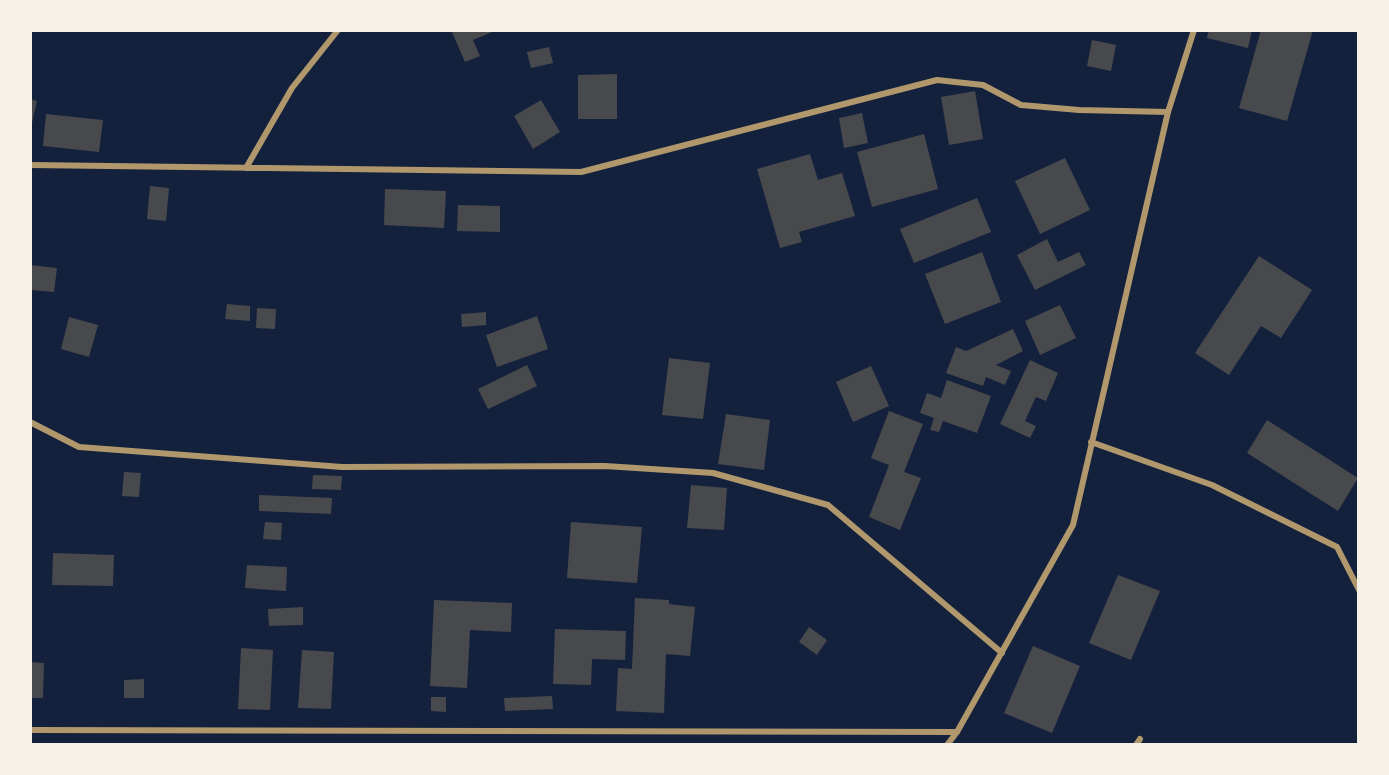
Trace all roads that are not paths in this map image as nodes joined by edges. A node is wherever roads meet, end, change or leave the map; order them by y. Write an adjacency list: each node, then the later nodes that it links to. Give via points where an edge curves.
1 (338, 30): 5 (street, via 292,88)
2 (1194, 30): 3 (street)
3 (1167, 112): 5 (street, via 1021,105 983,84 937,80 581,172); 7 (street)
4 (30, 165): 5 (street)
5 (246, 168)
6 (30, 422): 9 (street, via 80,447 342,467 605,466 713,473 828,505)
7 (1091, 442): 8 (street, via 1212,485 1337,547); 9 (street, via 1073,525)
8 (1359, 590)
9 (1002, 652): 11 (street)
10 (30, 730): 11 (street)
11 (957, 732): 12 (street)
12 (948, 745)

